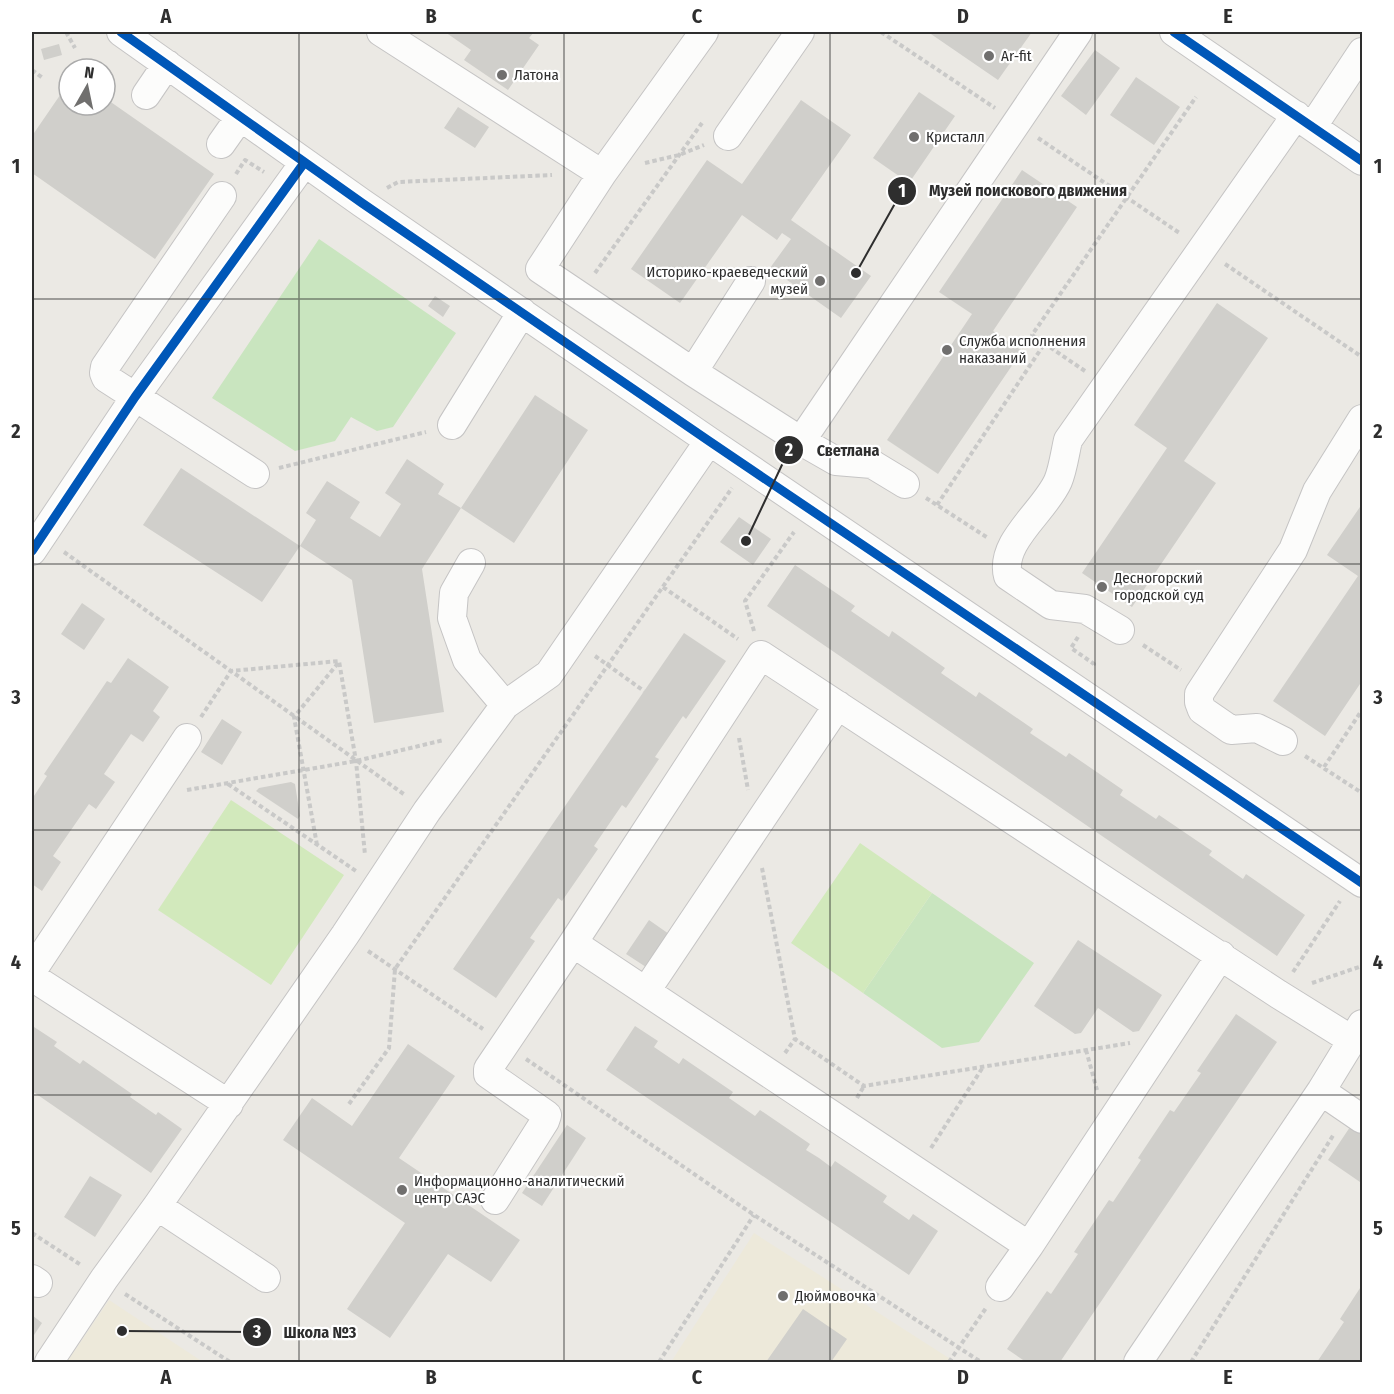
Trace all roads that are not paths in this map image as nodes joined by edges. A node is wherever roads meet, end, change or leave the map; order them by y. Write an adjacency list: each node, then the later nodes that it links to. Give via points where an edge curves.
1 (121, 32): 8 (street)
2 (381, 32): 16 (street)
3 (704, 32): 16 (street)
4 (801, 32): 12 (street)
5 (1078, 32): 25 (street)
6 (1174, 32): 11 (street)
7 (1362, 52): 11 (street)
8 (167, 64): 9 (street); 10 (street)
9 (146, 95)
10 (240, 117): 13 (street); 15 (street)
11 (1304, 121): 14 (street); 30 (street, via 1202,249 1068,440 1058,481 1009,552 1005,566 1008,576 1051,605 1085,609)
12 (728, 136)
13 (221, 144)
14 (1362, 161)
15 (304, 163): 19 (street); 21 (street)
16 (602, 174): 20 (street, via 540,269)
17 (222, 196): 21 (street, via 105,367 106,378)
18 (751, 281): 20 (street)
19 (522, 312): 23 (street); 24 (street)
20 (693, 372): 25 (street)
21 (135, 398): 26 (street); 28 (street)
22 (1362, 419): 34 (street, via 1317,491 1293,550 1199,694 1202,710 1231,730 1257,728)
23 (452, 425)
24 (709, 441): 31 (street, via 549,674); 35 (street)
25 (801, 441): 27 (street, via 836,461 872,464)
26 (255, 474)
27 (915, 491)
28 (39, 550)
29 (471, 563): 31 (street, via 453,593 452,618 467,660)
30 (1120, 630)
31 (506, 705): 43 (street, via 428,811)
32 (838, 705): 36 (street, via 761,655); 37 (street); 40 (street)
33 (187, 738): 38 (street)
34 (1283, 741)
35 (1354, 888)
36 (573, 943): 40 (street); 45 (street, via 488,1069 488,1074 547,1115)
37 (1221, 955): 41 (street, via 1278,994); 47 (street)
38 (32, 971)
39 (32, 977): 43 (street)
40 (646, 992): 47 (street)
41 (1357, 1032): 42 (street)
42 (1321, 1091): 44 (street); 51 (street)
43 (229, 1104): 46 (street)
44 (1356, 1115)
45 (495, 1200)
46 (157, 1206): 48 (street); 50 (street)
47 (1029, 1246): 49 (street)
48 (266, 1278)
49 (1000, 1287)
50 (49, 1362)
51 (1138, 1362)

